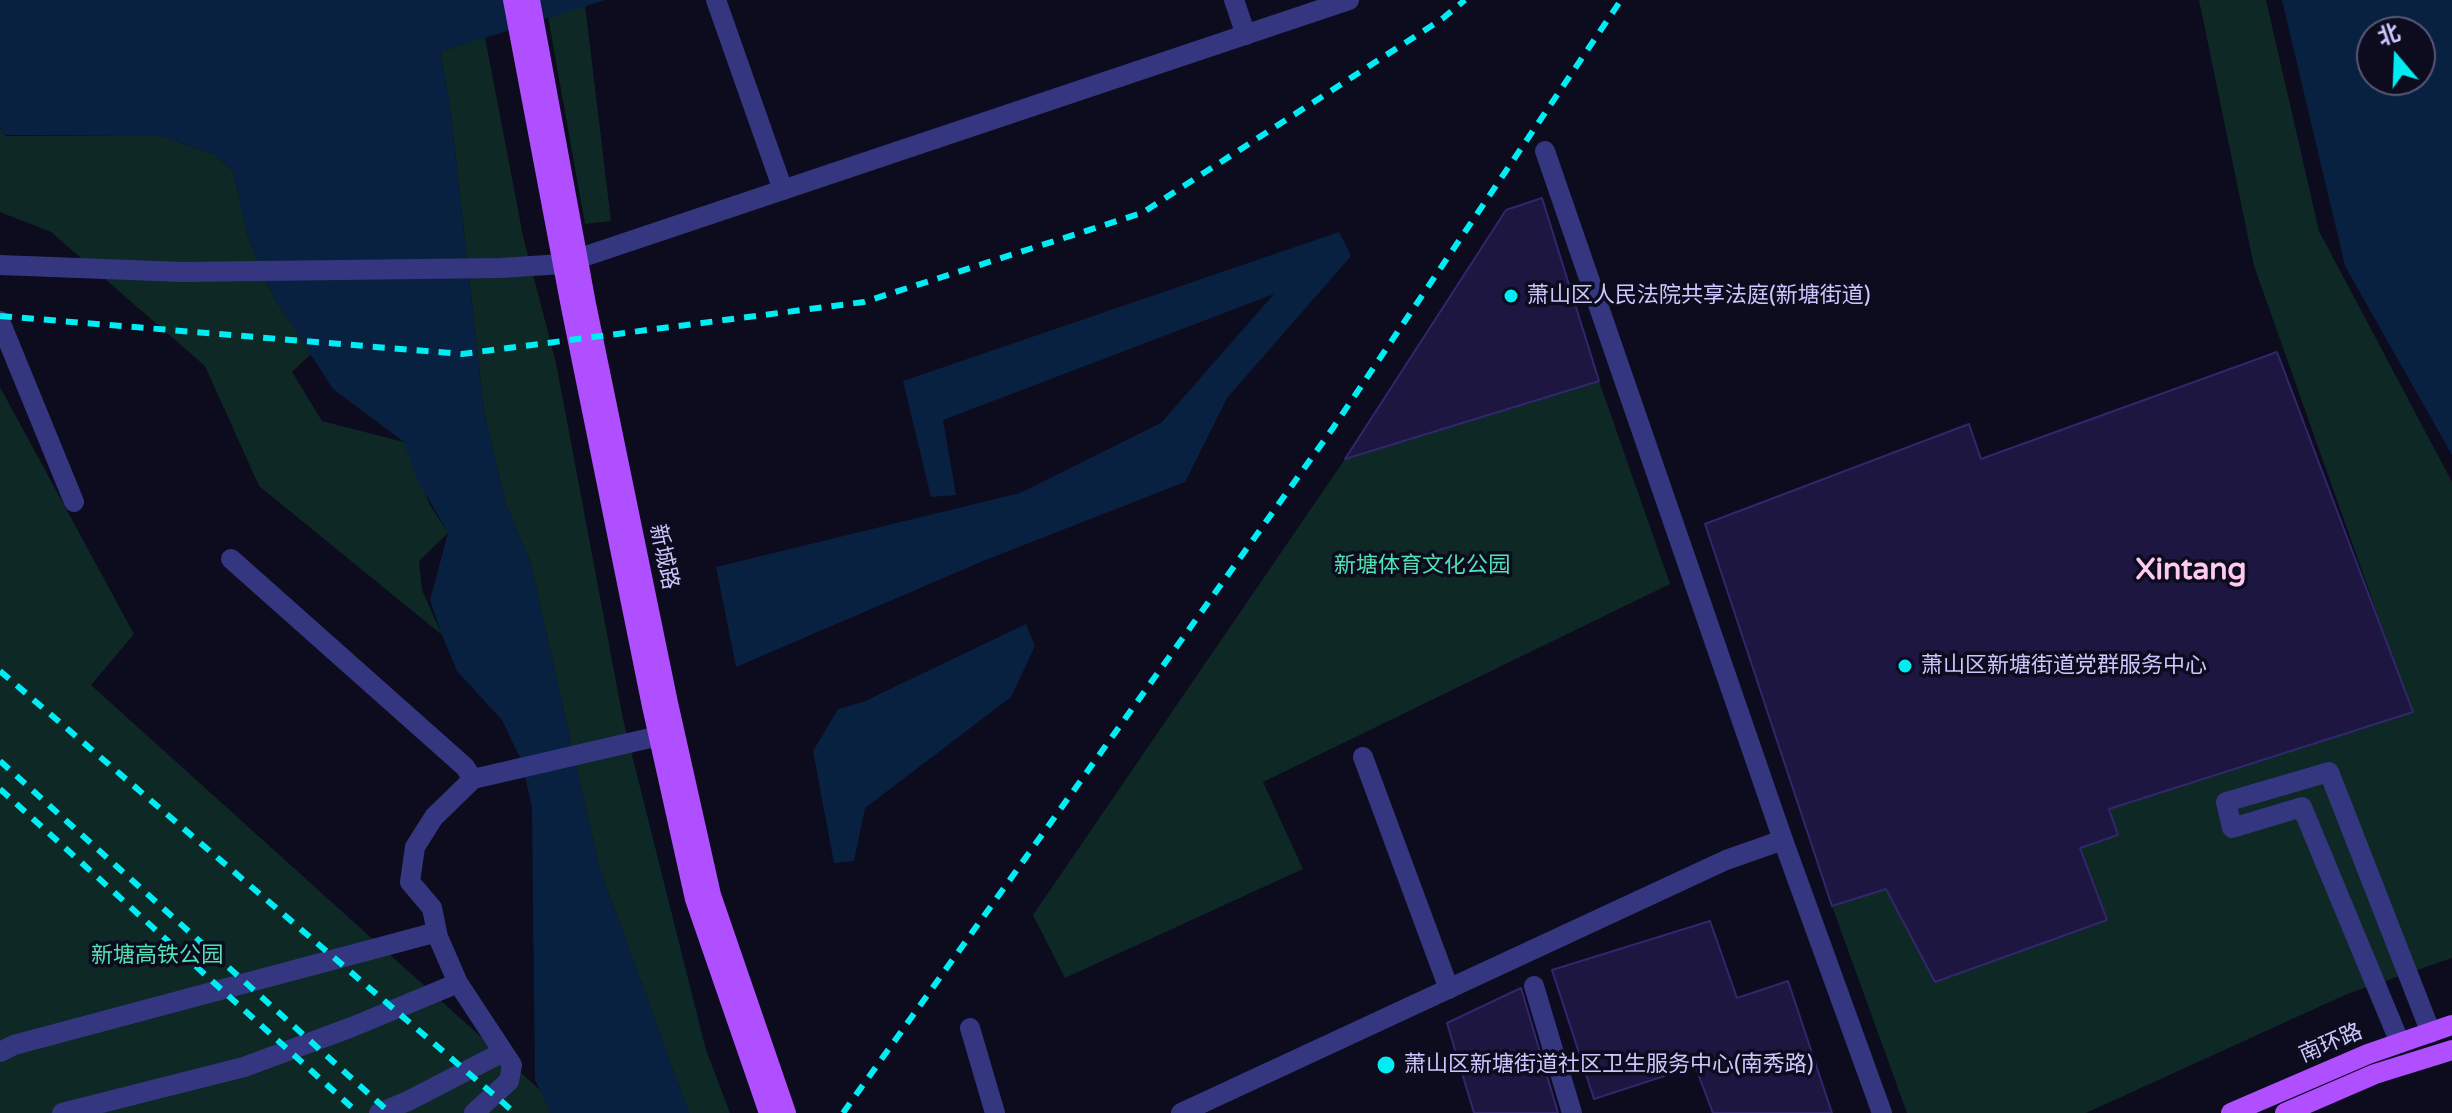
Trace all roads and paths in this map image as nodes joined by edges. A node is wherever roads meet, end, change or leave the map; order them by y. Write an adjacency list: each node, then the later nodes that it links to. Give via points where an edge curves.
1 (513, 0): 9 (main road, 新城路)
2 (530, 0): 9 (main road, 新城路)
3 (716, 0): 8 (street)
4 (1234, 0): 6 (street)
5 (1349, 0): 6 (street)
6 (1246, 35): 8 (street)
7 (1545, 151): 17 (street)
8 (783, 190): 9 (street)
9 (570, 262): 10 (street, via 500,268 182,272); 14 (main road, 新城路); 33 (main road, 新城路, via 711,895)
10 (0, 265)
11 (0, 321): 12 (street)
12 (74, 502)
13 (231, 559): 16 (street)
14 (659, 736): 16 (street); 32 (main road, 新城路, via 695,899)
15 (1363, 757): 21 (street)
16 (473, 779): 18 (street, via 434,817 415,847 410,882 432,908)
17 (1783, 840): 21 (street, via 1726,860); 37 (street)
18 (437, 932): 19 (street); 27 (street)
19 (458, 983): 28 (street); 29 (street, via 244,1067)
20 (1534, 986): 36 (street)
21 (1449, 989): 35 (street)
22 (2452, 1025): 24 (main road, 南环路)
23 (970, 1028): 34 (street)
24 (2431, 1033): 25 (main road, 南环路); 25 (street, via 2329,772 2226,802 2232,828 2302,807)
25 (2400, 1043): 38 (main road, 南环路)
26 (2452, 1050): 39 (main road, 南环路, via 2375,1074)
27 (0, 1052)
28 (503, 1052): 30 (street); 31 (street, via 512,1065 509,1081)
29 (62, 1113)
30 (379, 1113)
31 (474, 1113)
32 (769, 1113)
33 (786, 1113)
34 (995, 1113)
35 (1181, 1113)
36 (1572, 1113)
37 (1882, 1113)
38 (2231, 1113)
39 (2286, 1113)

